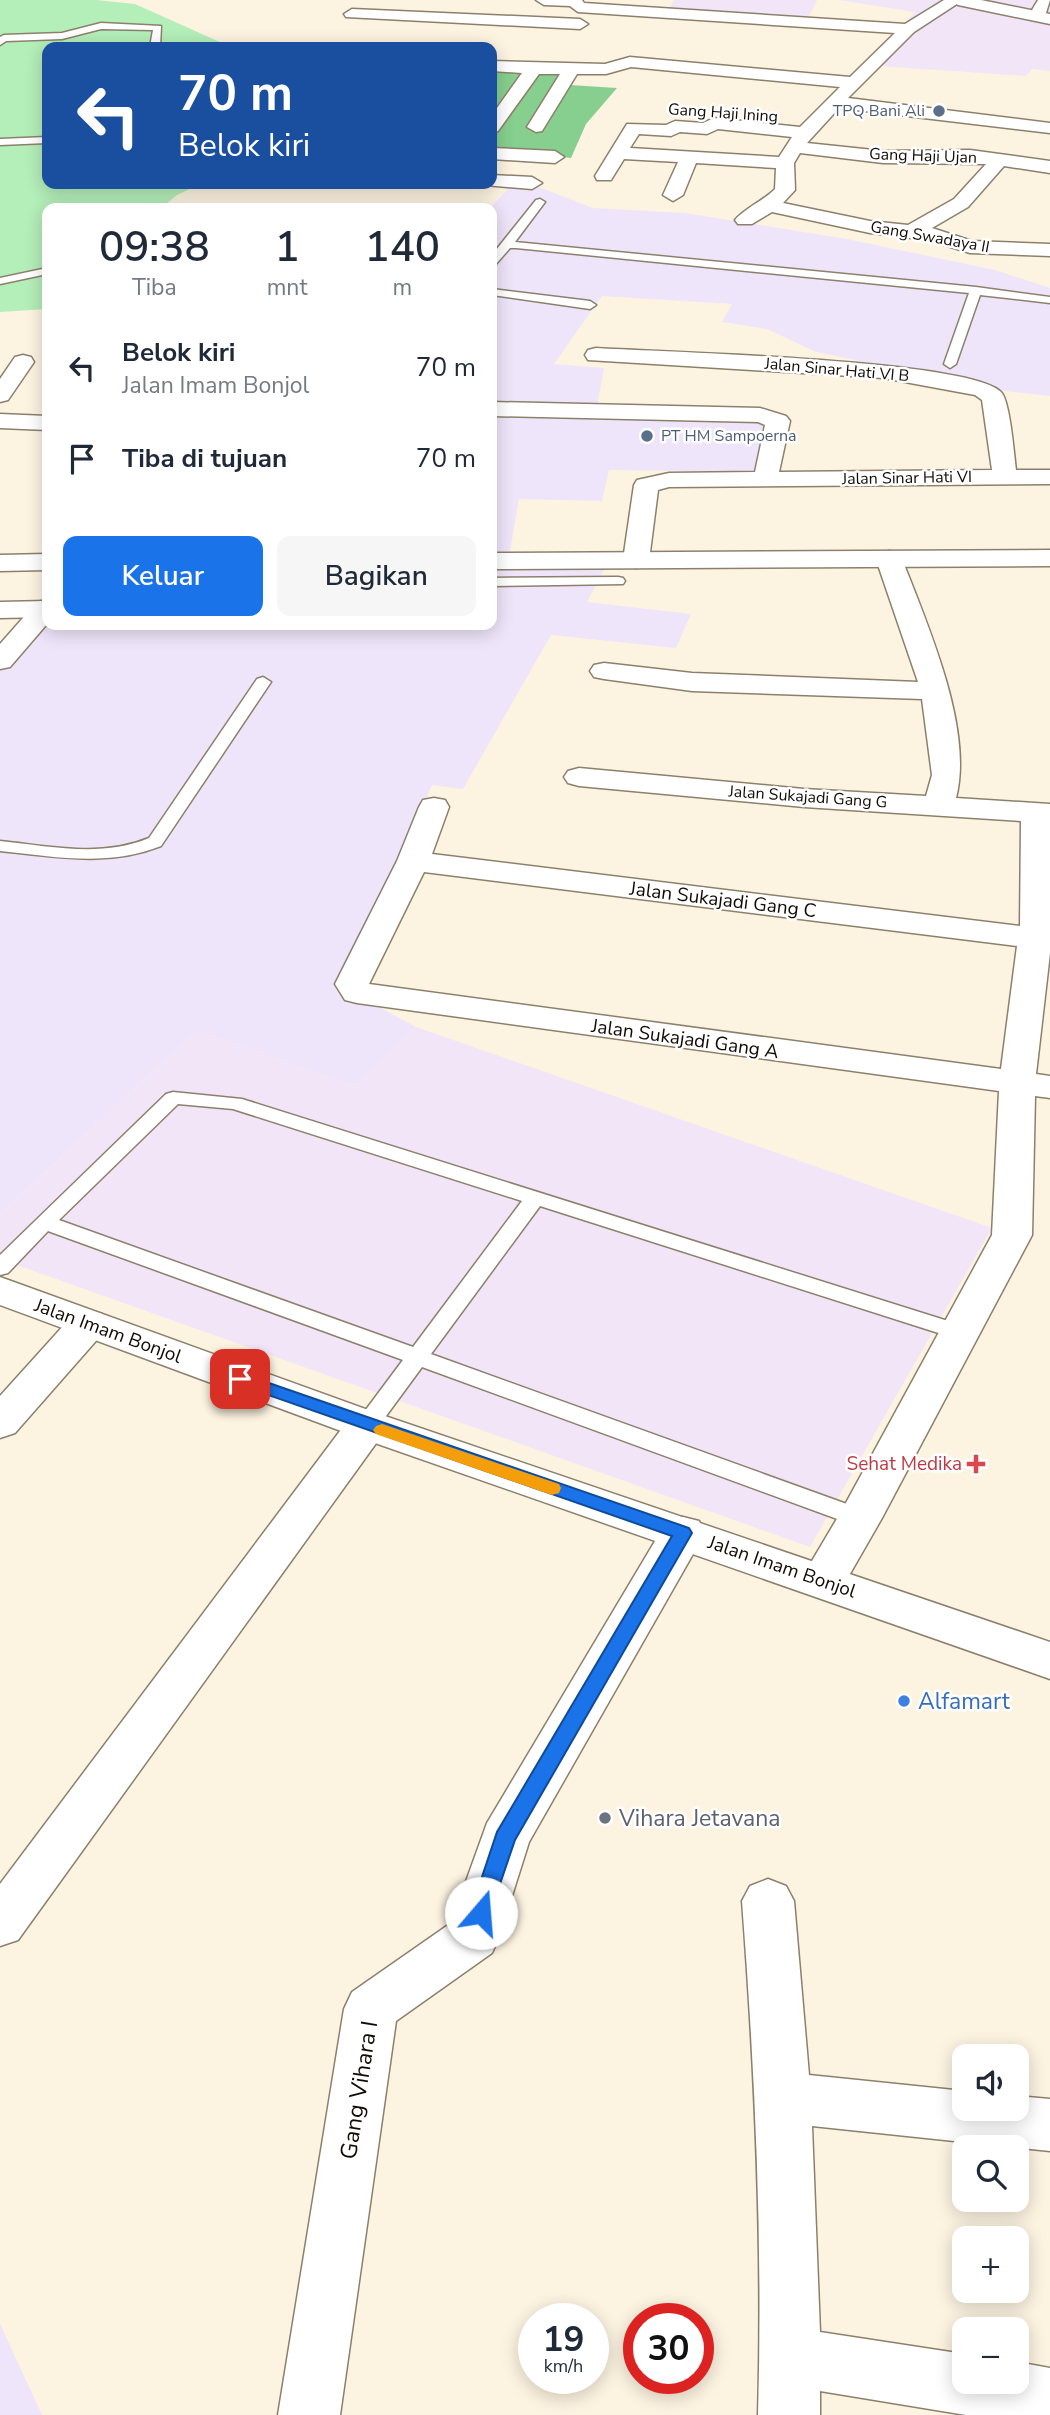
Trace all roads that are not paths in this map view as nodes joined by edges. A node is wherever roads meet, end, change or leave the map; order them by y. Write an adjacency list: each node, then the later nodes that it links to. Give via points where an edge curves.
1 (544, 0): 7 (main road, via 576,2 578,7)
2 (956, 0): 4 (main road); 7 (main road)
3 (990, 0): 4 (main road)
4 (1046, 10)
5 (352, 14): 6 (main road)
6 (659, 28)
7 (908, 29): 15 (main road)
8 (0, 42): 9 (lane, via 4,38 62,36 101,26 145,26 158,28)
9 (156, 42)
10 (648, 45): 11 (main road)
11 (630, 62): 13 (main road, via 606,69); 15 (main road)
12 (497, 66): 14 (main road)
13 (572, 68): 14 (main road); 22 (main road)
14 (534, 69): 17 (main road)
15 (853, 85): 18 (main road); 19 (main road, via 883,91 893,98)
16 (497, 89): 17 (main road)
17 (518, 90): 21 (main road)
18 (835, 102): 23 (main road); 25 (main road)
19 (961, 104)
20 (670, 109): 25 (main road, Gang Haji Ining)
21 (497, 120)
22 (536, 127)
23 (1050, 128)
24 (42, 140): 26 (lane)
25 (800, 141): 27 (main road, via 710,123 707,129 633,128); 30 (main road); 31 (main road, Gang Haji Ujan, via 883,158 943,155); 38 (main road, via 785,190)
26 (0, 142)
27 (617, 152): 30 (main road); 33 (main road)
28 (497, 153): 29 (main road)
29 (555, 157)
30 (689, 158): 36 (main road)
31 (1000, 160): 32 (main road, Gang Haji Ujan); 40 (main road, via 961,203)
32 (1050, 167)
33 (604, 176)
34 (497, 180): 35 (main road)
35 (532, 183)
36 (673, 195)
37 (540, 202): 41 (lane)
38 (769, 206): 39 (main road); 40 (main road, Gang Swadaya II)
39 (745, 220)
40 (911, 232): 42 (main road, Gang Swadaya II, via 970,247)
41 (500, 248): 45 (lane)
42 (1050, 250)
43 (42, 272): 44 (lane)
44 (0, 281)
45 (976, 290): 47 (lane); 51 (lane)
46 (497, 293): 48 (lane)
47 (1050, 300)
48 (590, 304)
49 (596, 355): 56 (main road, Jalan Sinar Hati VI B, via 883,371 982,389 993,397)
50 (23, 362): 52 (main road)
51 (950, 364)
52 (0, 395)
53 (497, 409): 58 (main road, via 760,415 778,421)
54 (0, 421): 55 (main road)
55 (42, 423)
56 (1005, 477): 57 (main road, Jalan Sinar Hati VI); 58 (main road, Jalan Sinar Hati VI)
57 (1050, 477)
58 (765, 480): 61 (main road, Jalan Sinar Hati VI, via 669,480 646,485)
59 (1050, 558): 60 (main road)
60 (889, 559): 61 (main road); 73 (main road)
61 (636, 560): 62 (main road)
62 (497, 561)
63 (42, 562): 64 (main road)
64 (0, 563)
65 (618, 581): 66 (lane)
66 (497, 582)
67 (42, 609): 68 (main road)
68 (0, 610)
69 (42, 615): 70 (main road)
70 (0, 661)
71 (604, 671): 73 (main road, via 692,682)
72 (263, 682): 78 (lane, via 156,842 106,855)
73 (935, 691): 75 (main road, via 947,775)
74 (579, 777): 75 (main road, Jalan Sukajadi Gang G)
75 (939, 806): 77 (main road, Jalan Sukajadi Gang G)
76 (434, 807): 79 (main road)
77 (1044, 813): 80 (main road, via 1038,914)
78 (0, 846)
79 (413, 861): 80 (main road, Jalan Sukajadi Gang C); 81 (main road, Jalan Sukajadi Gang A, via 352,984 354,991 363,995)
80 (1042, 939): 81 (main road)
81 (1034, 1085): 87 (main road, via 1012,1235)
82 (536, 1197): 83 (lane, via 235,1103 173,1098); 87 (lane); 88 (lane)
83 (44, 1222): 84 (lane); 88 (lane)
84 (0, 1268)
85 (0, 1290): 86 (main road, Jalan Imam Bonjol)
86 (88, 1324): 89 (main road); 90 (main road, Jalan Imam Bonjol)
87 (959, 1332): 91 (main road)
88 (419, 1358): 90 (lane); 91 (lane)
89 (0, 1423)
90 (367, 1425): 92 (main road, Jalan Imam Bonjol); 96 (main road)
91 (860, 1518): 93 (main road)
92 (683, 1533): 93 (main road, Jalan Imam Bonjol); 101 (main road, Gang Vihara I, via 505,1839 473,1937 371,2009)
93 (823, 1581): 94 (main road, Jalan Imam Bonjol)
94 (1050, 1661)
95 (768, 1901): 97 (main road)
96 (0, 1924)
97 (785, 2098): 98 (main road); 99 (main road)
98 (1050, 2126)
99 (791, 2357): 100 (main road); 102 (main road)
100 (1050, 2398)
101 (309, 2415)
102 (789, 2415)

